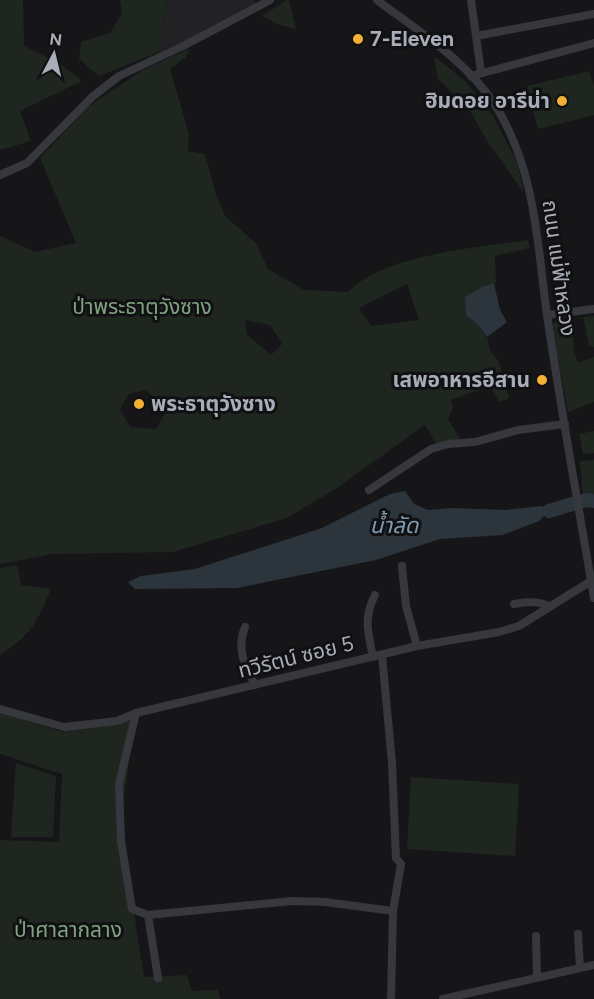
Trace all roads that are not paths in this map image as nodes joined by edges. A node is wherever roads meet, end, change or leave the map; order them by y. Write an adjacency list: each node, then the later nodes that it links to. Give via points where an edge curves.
1 (270, 0): 9 (street, via 119,76 92,97 27,162)
2 (377, 0): 8 (street, ถนน แม่ฟ้าหลวง)
3 (471, 0): 5 (street)
4 (594, 14): 5 (street)
5 (476, 36): 7 (street)
6 (594, 43): 7 (street)
7 (481, 72): 8 (street)
8 (471, 76): 11 (street, ถนน แม่ฟ้าหลวง, via 496,106 524,168 536,218)
9 (0, 175)
10 (594, 309): 11 (street)
11 (547, 315): 12 (street, ถนน แม่ฟ้าหลวง)
12 (565, 424): 13 (street, via 431,449); 15 (street, ถนน แม่ฟ้าหลวง)
13 (369, 490)
14 (402, 566): 22 (street, via 406,606)
15 (592, 569): 16 (street, ถนน แม่ฟ้าหลวง)
16 (591, 581): 18 (street, ถนน แม่ฟ้าหลวง); 20 (street, ทวีรัตน์ ซอย 5)
17 (375, 595): 23 (street, via 367,618)
18 (594, 598)
19 (514, 604): 20 (street, via 537,602)
20 (550, 607): 22 (street, ทวีรัตน์ ซอย 5, via 519,626 499,632)
21 (245, 627): 24 (street, via 242,659)
22 (417, 646): 23 (street, ทวีรัตน์ ซอย 5)
23 (377, 656): 24 (street, ทวีรัตน์ ซอย 5); 27 (street, via 392,763 396,858 401,864)
24 (255, 685): 26 (street, ทวีรัตน์ ซอย 5)
25 (0, 709): 26 (street, ทวีรัตน์ ซอย 5, via 64,727 117,721)
26 (136, 713): 28 (street, via 119,784 121,842 132,909)
27 (393, 911): 28 (street, via 292,901); 35 (street)
28 (148, 915): 33 (street)
29 (578, 934): 32 (street)
30 (536, 936): 34 (street)
31 (594, 965): 32 (street)
32 (580, 968): 34 (street)
33 (158, 978)
34 (537, 978): 36 (street)
35 (391, 999)
36 (443, 999)

